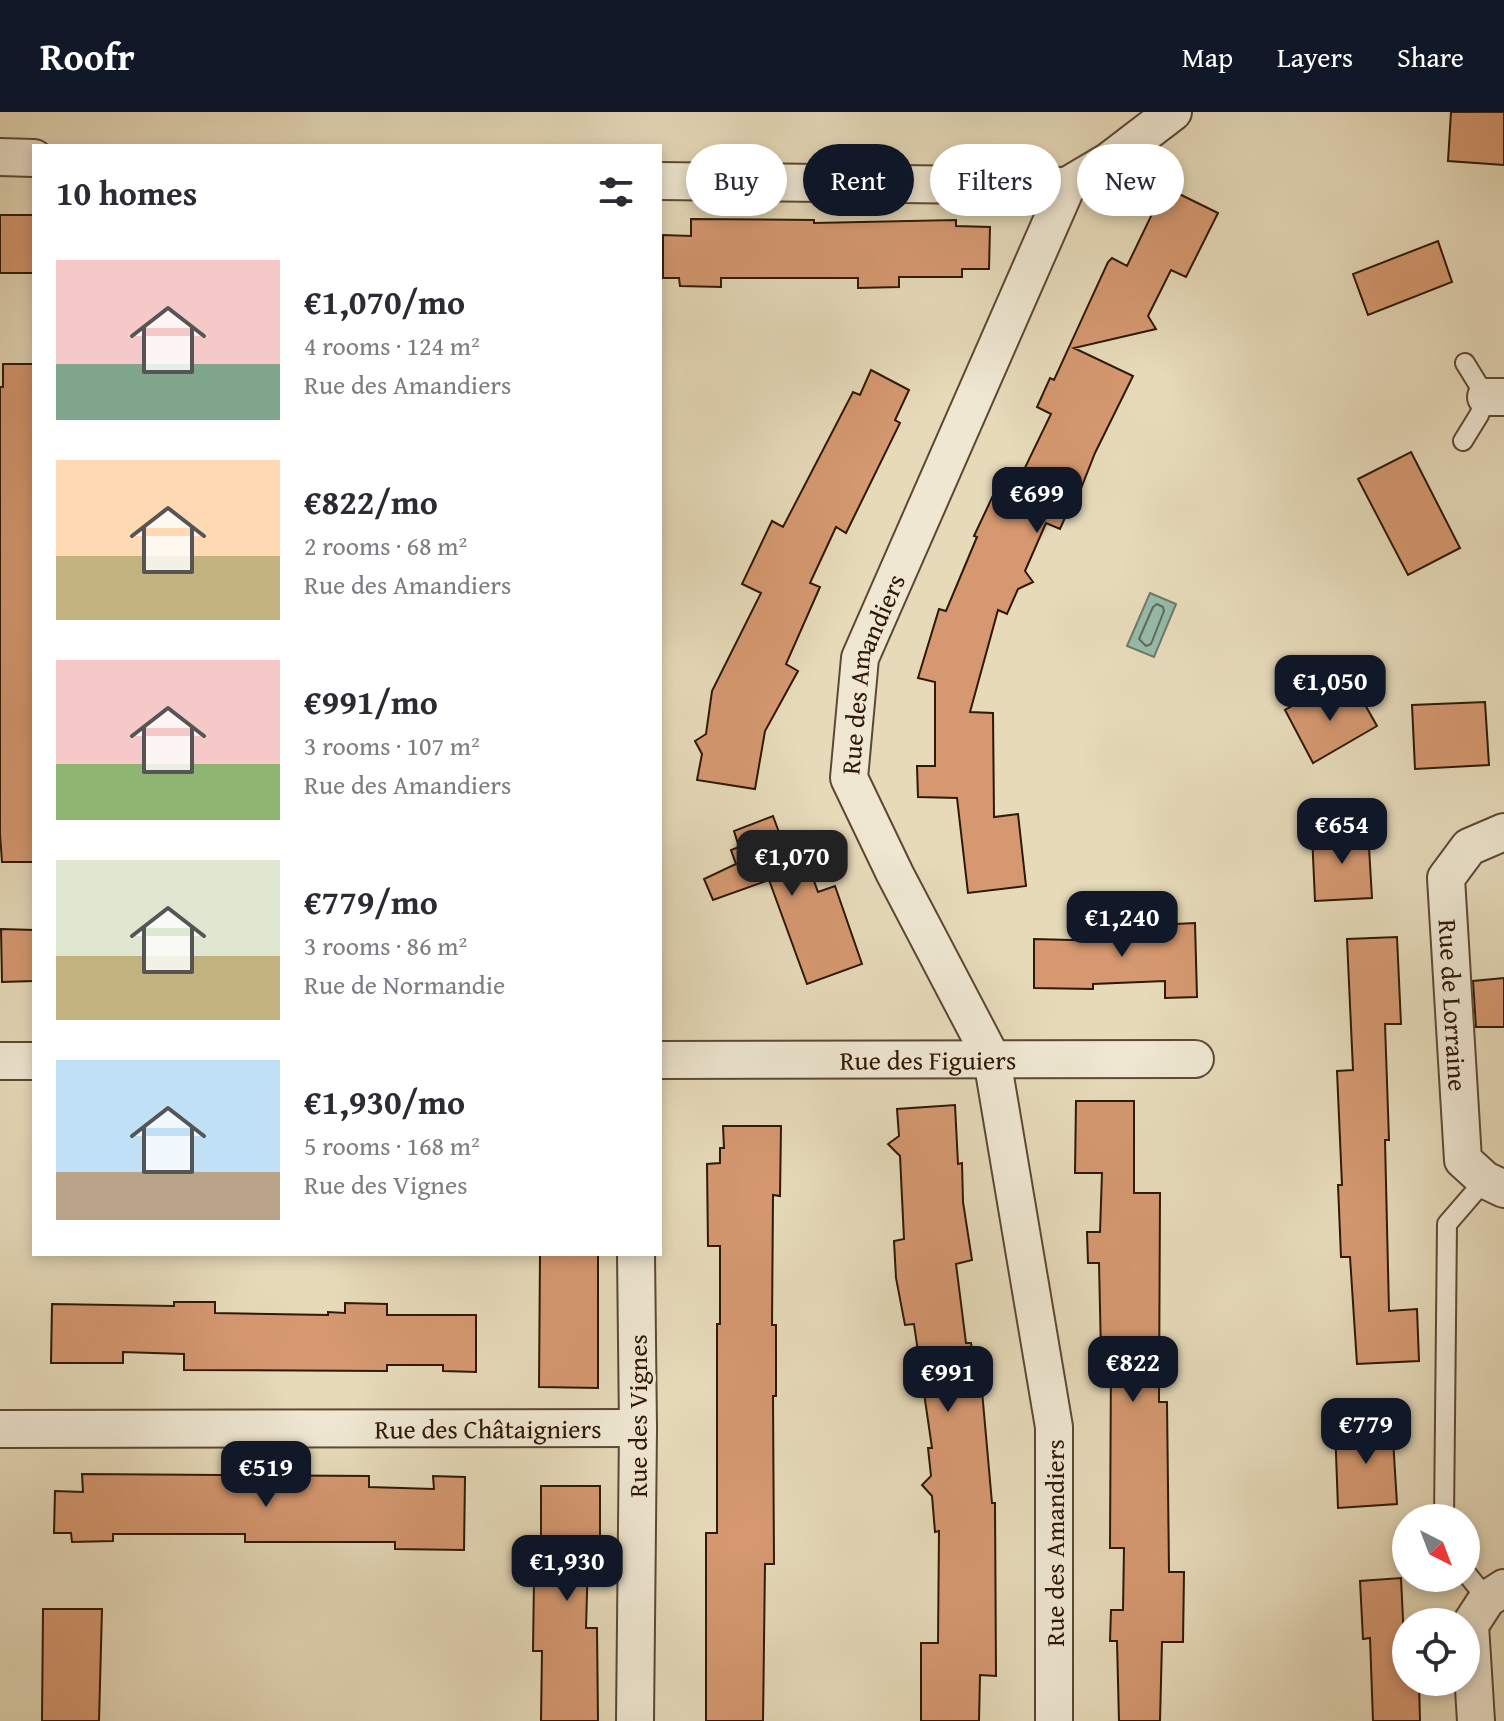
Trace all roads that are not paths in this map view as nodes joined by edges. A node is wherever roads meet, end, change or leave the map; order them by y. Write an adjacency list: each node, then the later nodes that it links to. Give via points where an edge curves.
1 (1173, 112): 5 (street)
2 (0, 157): 3 (street)
3 (32, 158)
4 (662, 181): 5 (street)
5 (1067, 186): 10 (street, Rue des Amandiers, via 860,658 849,778)
6 (1465, 363): 7 (lane)
7 (1495, 397): 8 (lane)
8 (1463, 441)
9 (1504, 832): 15 (street, Rue de Lorraine, via 1469,847 1446,878 1463,1160)
10 (992, 1059): 11 (street, Rue des Figuiers); 12 (street, Rue des Figuiers); 22 (street, Rue des Amandiers, via 1054,1427)
11 (1195, 1059)
12 (662, 1060)
13 (0, 1061): 14 (street)
14 (32, 1061)
15 (1494, 1184): 19 (lane, via 1447,1224)
16 (636, 1256): 17 (street, Rue des Vignes)
17 (638, 1428): 18 (street, Rue des Châtaigniers); 21 (street, Rue des Vignes)
18 (0, 1429)
19 (1444, 1504)
20 (1486, 1587): 23 (street, via 1470,1625)
21 (635, 1721)
22 (1054, 1721)
23 (1476, 1721)

